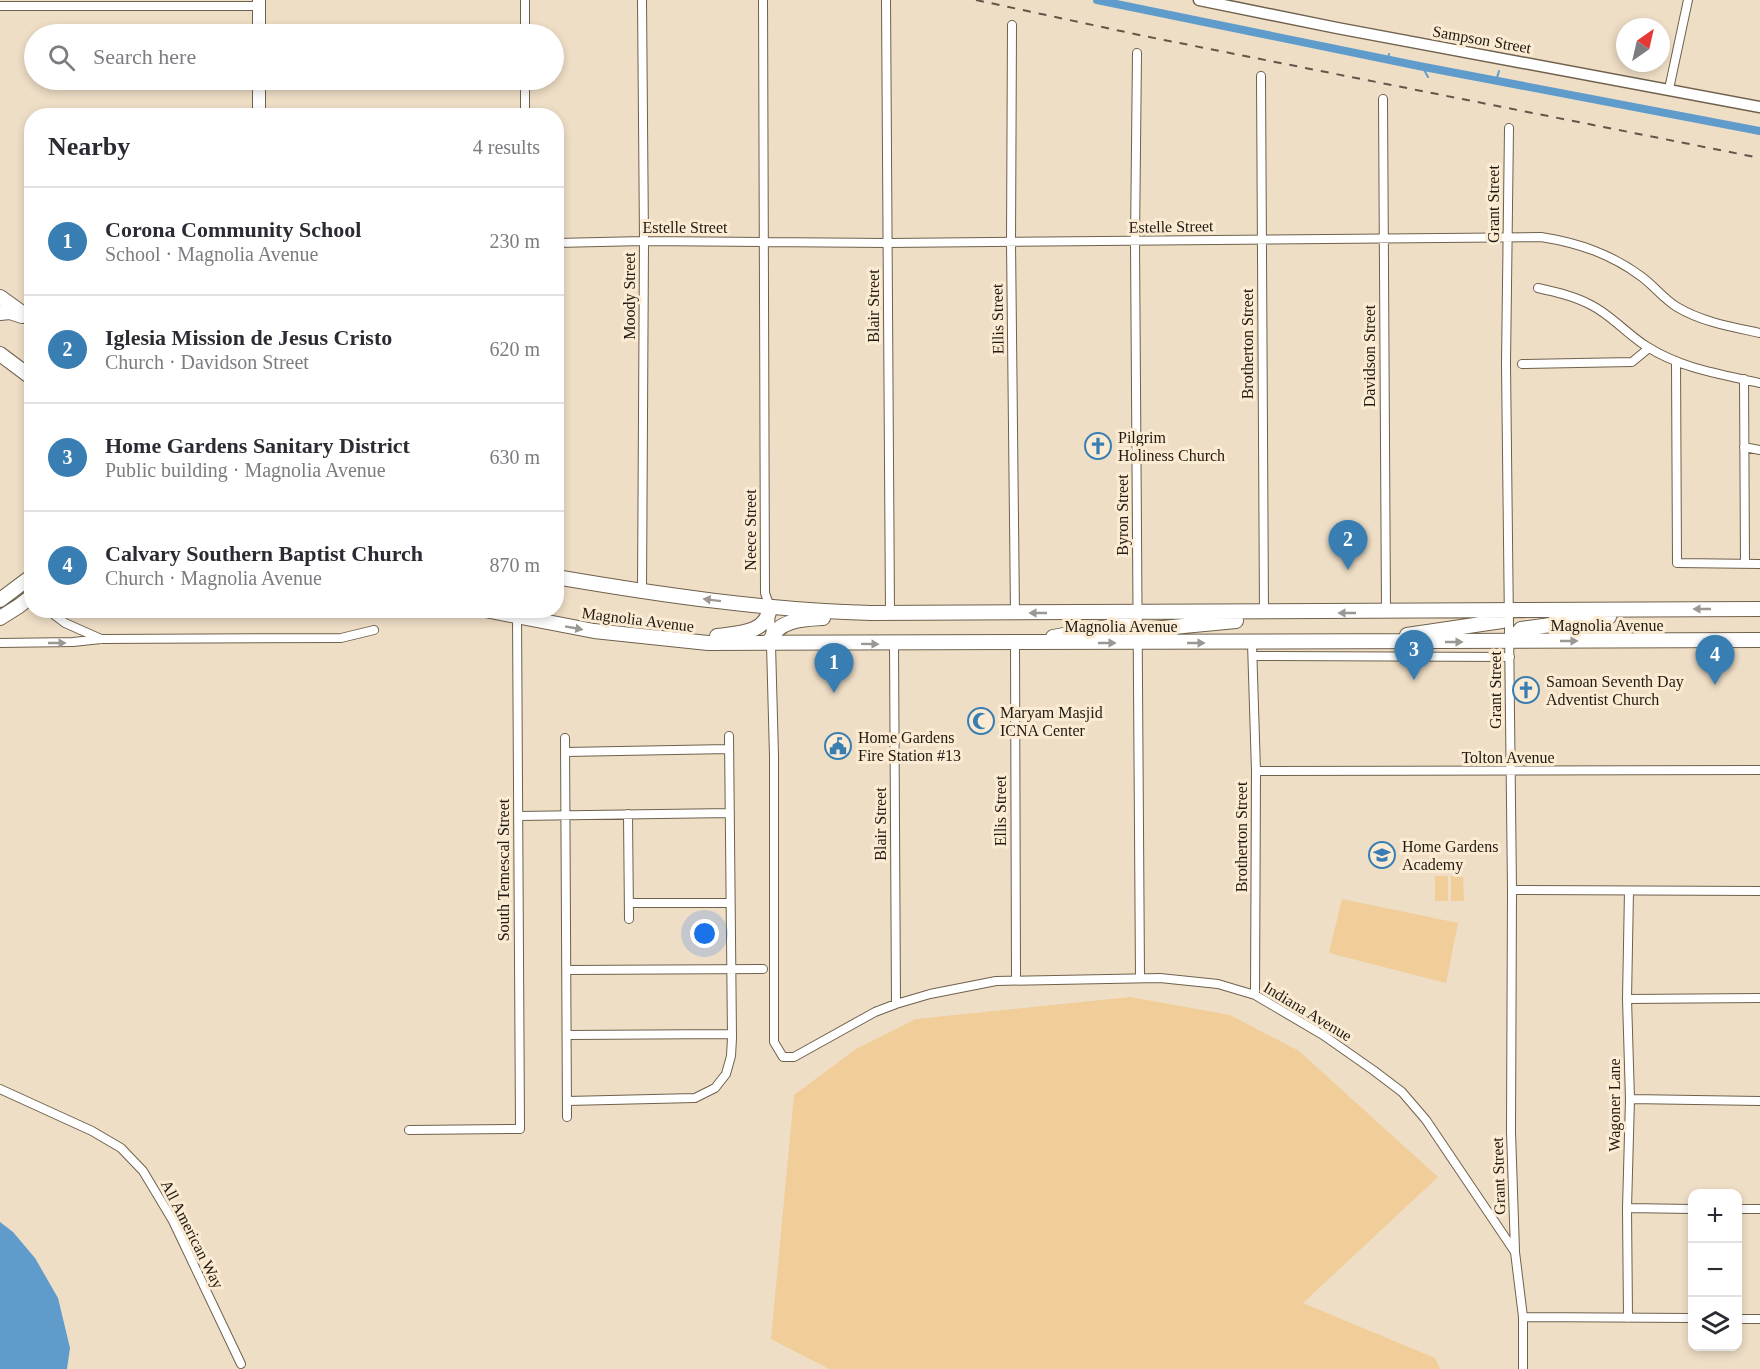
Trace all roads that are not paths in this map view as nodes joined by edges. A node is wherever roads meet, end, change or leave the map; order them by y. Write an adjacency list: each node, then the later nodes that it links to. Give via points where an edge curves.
1 (525, 0): 10 (street)
2 (642, 0): 25 (street, Moody Street)
3 (763, 0): 27 (street, Neece Street)
4 (886, 0): 30 (street, Blair Street)
5 (1199, 0): 14 (street, Sampson Street)
6 (1688, 0): 14 (street)
7 (259, 3): 8 (street); 9 (main road)
8 (6, 4)
9 (259, 24)
10 (525, 24)
11 (1012, 25): 28 (street, Ellis Street)
12 (1137, 52): 26 (street, Byron Street)
13 (1261, 76): 24 (street, Brotherton Street)
14 (1669, 89): 18 (street, Sampson Street)
15 (259, 90): 19 (main road)
16 (525, 90): 20 (street)
17 (1383, 99): 23 (street, Davidson Street)
18 (1760, 107)
19 (259, 108)
20 (525, 108)
21 (1509, 128): 22 (street, Grant Street)
22 (1508, 236): 23 (street, Estelle Street); 36 (street, Estelle Street, via 1541,237 1597,250 1637,273 1694,316); 57 (street, Grant Street)
23 (1384, 239): 24 (street, Estelle Street); 59 (street, Davidson Street)
24 (1262, 240): 26 (street, Estelle Street); 63 (street, Brotherton Street)
25 (644, 241): 27 (street, Estelle Street); 29 (street, Estelle Street); 52 (street, Moody Street)
26 (1135, 241): 28 (street, Estelle Street); 62 (street, Byron Street)
27 (763, 242): 30 (street, Estelle Street); 55 (street, Neece Street, via 765,593)
28 (1011, 242): 30 (street, Estelle Street); 64 (street, Ellis Street)
29 (564, 243)
30 (888, 243): 61 (street, Blair Street)
31 (1538, 288): 37 (street, via 1593,305)
32 (0, 297): 34 (main road)
33 (0, 313): 35 (main road)
34 (24, 315)
35 (24, 317)
36 (1760, 333)
37 (1649, 348): 39 (street); 40 (street, via 1632,362)
38 (0, 354): 41 (main road)
39 (1676, 361): 44 (street, via 1704,372); 48 (street, via 1677,563)
40 (1522, 363)
41 (16, 367): 42 (main road); 43 (main road)
42 (24, 370)
43 (24, 372)
44 (1743, 379): 45 (street); 46 (street)
45 (1760, 382)
46 (1744, 447): 47 (street); 48 (street)
47 (1760, 450)
48 (1744, 564): 49 (street)
49 (1760, 564)
50 (564, 579): 52 (main road, Magnolia Avenue)
51 (24, 589): 54 (main road)
52 (642, 592): 55 (main road, Magnolia Avenue, one-way to 52)
53 (24, 598): 65 (main road, via 20,606)
54 (0, 600)
55 (770, 607): 60 (main road, Magnolia Avenue); 72 (main road, via 765,623 753,630); 73 (street, Neece Street)
56 (1760, 609): 58 (main road, Magnolia Avenue, one-way to 58)
57 (1510, 610): 58 (main road, Magnolia Avenue); 59 (main road, Magnolia Avenue); 74 (main road, via 1502,621); 75 (street, Grant Street)
58 (1665, 610): 75 (main road, via 1521,629)
59 (1386, 612): 63 (main road, Magnolia Avenue, one-way to 63)
60 (871, 613): 61 (main road, Magnolia Avenue); 73 (main road, via 783,625)
61 (890, 613): 64 (main road, Magnolia Avenue)
62 (1138, 613): 63 (main road, Magnolia Avenue); 64 (main road, Magnolia Avenue, one-way to 64); 77 (main road, via 1130,623); 78 (street, Byron Street)
63 (1264, 613): 78 (main road, via 1251,619 1152,629)
64 (1015, 614)
65 (0, 618)
66 (58, 618): 70 (street)
67 (517, 618): 91 (street, South Temescal Street)
68 (535, 618): 72 (main road, Magnolia Avenue, one-way to 72, via 594,631)
69 (374, 630): 70 (street, via 341,638)
70 (101, 639): 76 (street, one-way to 70)
71 (1760, 640): 75 (main road, Magnolia Avenue, one-way to 71)
72 (679, 641): 73 (main road, Magnolia Avenue)
73 (770, 642): 79 (main road, Magnolia Avenue, one-way to 79); 110 (street, Neece Street, via 774,1042)
74 (1360, 642): 75 (main road, Magnolia Avenue, one-way to 75); 80 (main road, Magnolia Avenue)
75 (1510, 642): 81 (street, Grant Street)
76 (0, 643)
77 (1015, 643): 78 (main road, Magnolia Avenue, one-way to 78); 79 (main road, Magnolia Avenue); 103 (street, Ellis Street)
78 (1138, 643): 80 (main road, Magnolia Avenue, one-way to 80); 102 (street, Byron Street)
79 (894, 644): 107 (street, Blair Street)
80 (1252, 649): 81 (street, Magnolia Avenue); 87 (street, Brotherton Street)
81 (1510, 657): 88 (street, Grant Street)
82 (729, 736): 84 (street)
83 (565, 738): 85 (street)
84 (729, 749): 85 (street); 89 (street)
85 (565, 752): 92 (street)
86 (1760, 770): 88 (street, Tolton Avenue)
87 (1256, 771): 88 (street, Tolton Avenue); 104 (street, Brotherton Street)
88 (1510, 772): 93 (street, Grant Street)
89 (730, 813): 90 (street); 97 (street)
90 (628, 814): 92 (street); 96 (street)
91 (518, 816): 92 (street); 118 (street, South Temescal Street, via 520,1129)
92 (566, 816): 101 (street)
93 (1512, 890): 94 (street); 123 (street, Grant Street, via 1511,1132)
94 (1629, 891): 95 (street); 106 (street, Wagoner Lane)
95 (1760, 891)
96 (629, 903): 97 (street); 98 (street)
97 (730, 903): 99 (street)
98 (629, 919)
99 (731, 968): 100 (street); 101 (street); 108 (street)
100 (763, 969)
101 (567, 970): 109 (street)
102 (1140, 977): 103 (street, Indiana Avenue); 104 (street, Indiana Avenue, via 1218,984)
103 (1016, 979): 107 (street, Indiana Avenue)
104 (1255, 995): 123 (street, Indiana Avenue, via 1323,1035 1409,1099)
105 (1760, 998): 106 (street)
106 (1627, 999): 114 (street, Wagoner Lane)
107 (896, 1004): 110 (street, Indiana Avenue, via 794,1057)
108 (732, 1034): 109 (street); 115 (street, via 726,1074 715,1088 695,1098)
109 (567, 1035): 115 (street)
110 (783, 1057)
111 (0, 1089): 112 (street, All American Way)
112 (18, 1096): 113 (street); 129 (street, All American Way, via 121,1148 143,1171 173,1221)
113 (0, 1098)
114 (1630, 1099): 116 (street); 119 (street, Wagoner Lane)
115 (567, 1101): 117 (street)
116 (1760, 1101)
117 (567, 1117)
118 (409, 1130)
119 (1628, 1208): 120 (street); 125 (street, Wagoner Lane)
120 (1688, 1209)
121 (1742, 1209): 122 (street)
122 (1760, 1209)
123 (1515, 1252): 124 (street, Indiana Avenue)
124 (1522, 1317): 125 (street); 130 (street, Indiana Avenue)
125 (1628, 1318): 126 (street)
126 (1688, 1318)
127 (1742, 1319): 128 (street)
128 (1760, 1319)
129 (241, 1364)
130 (1523, 1369)

